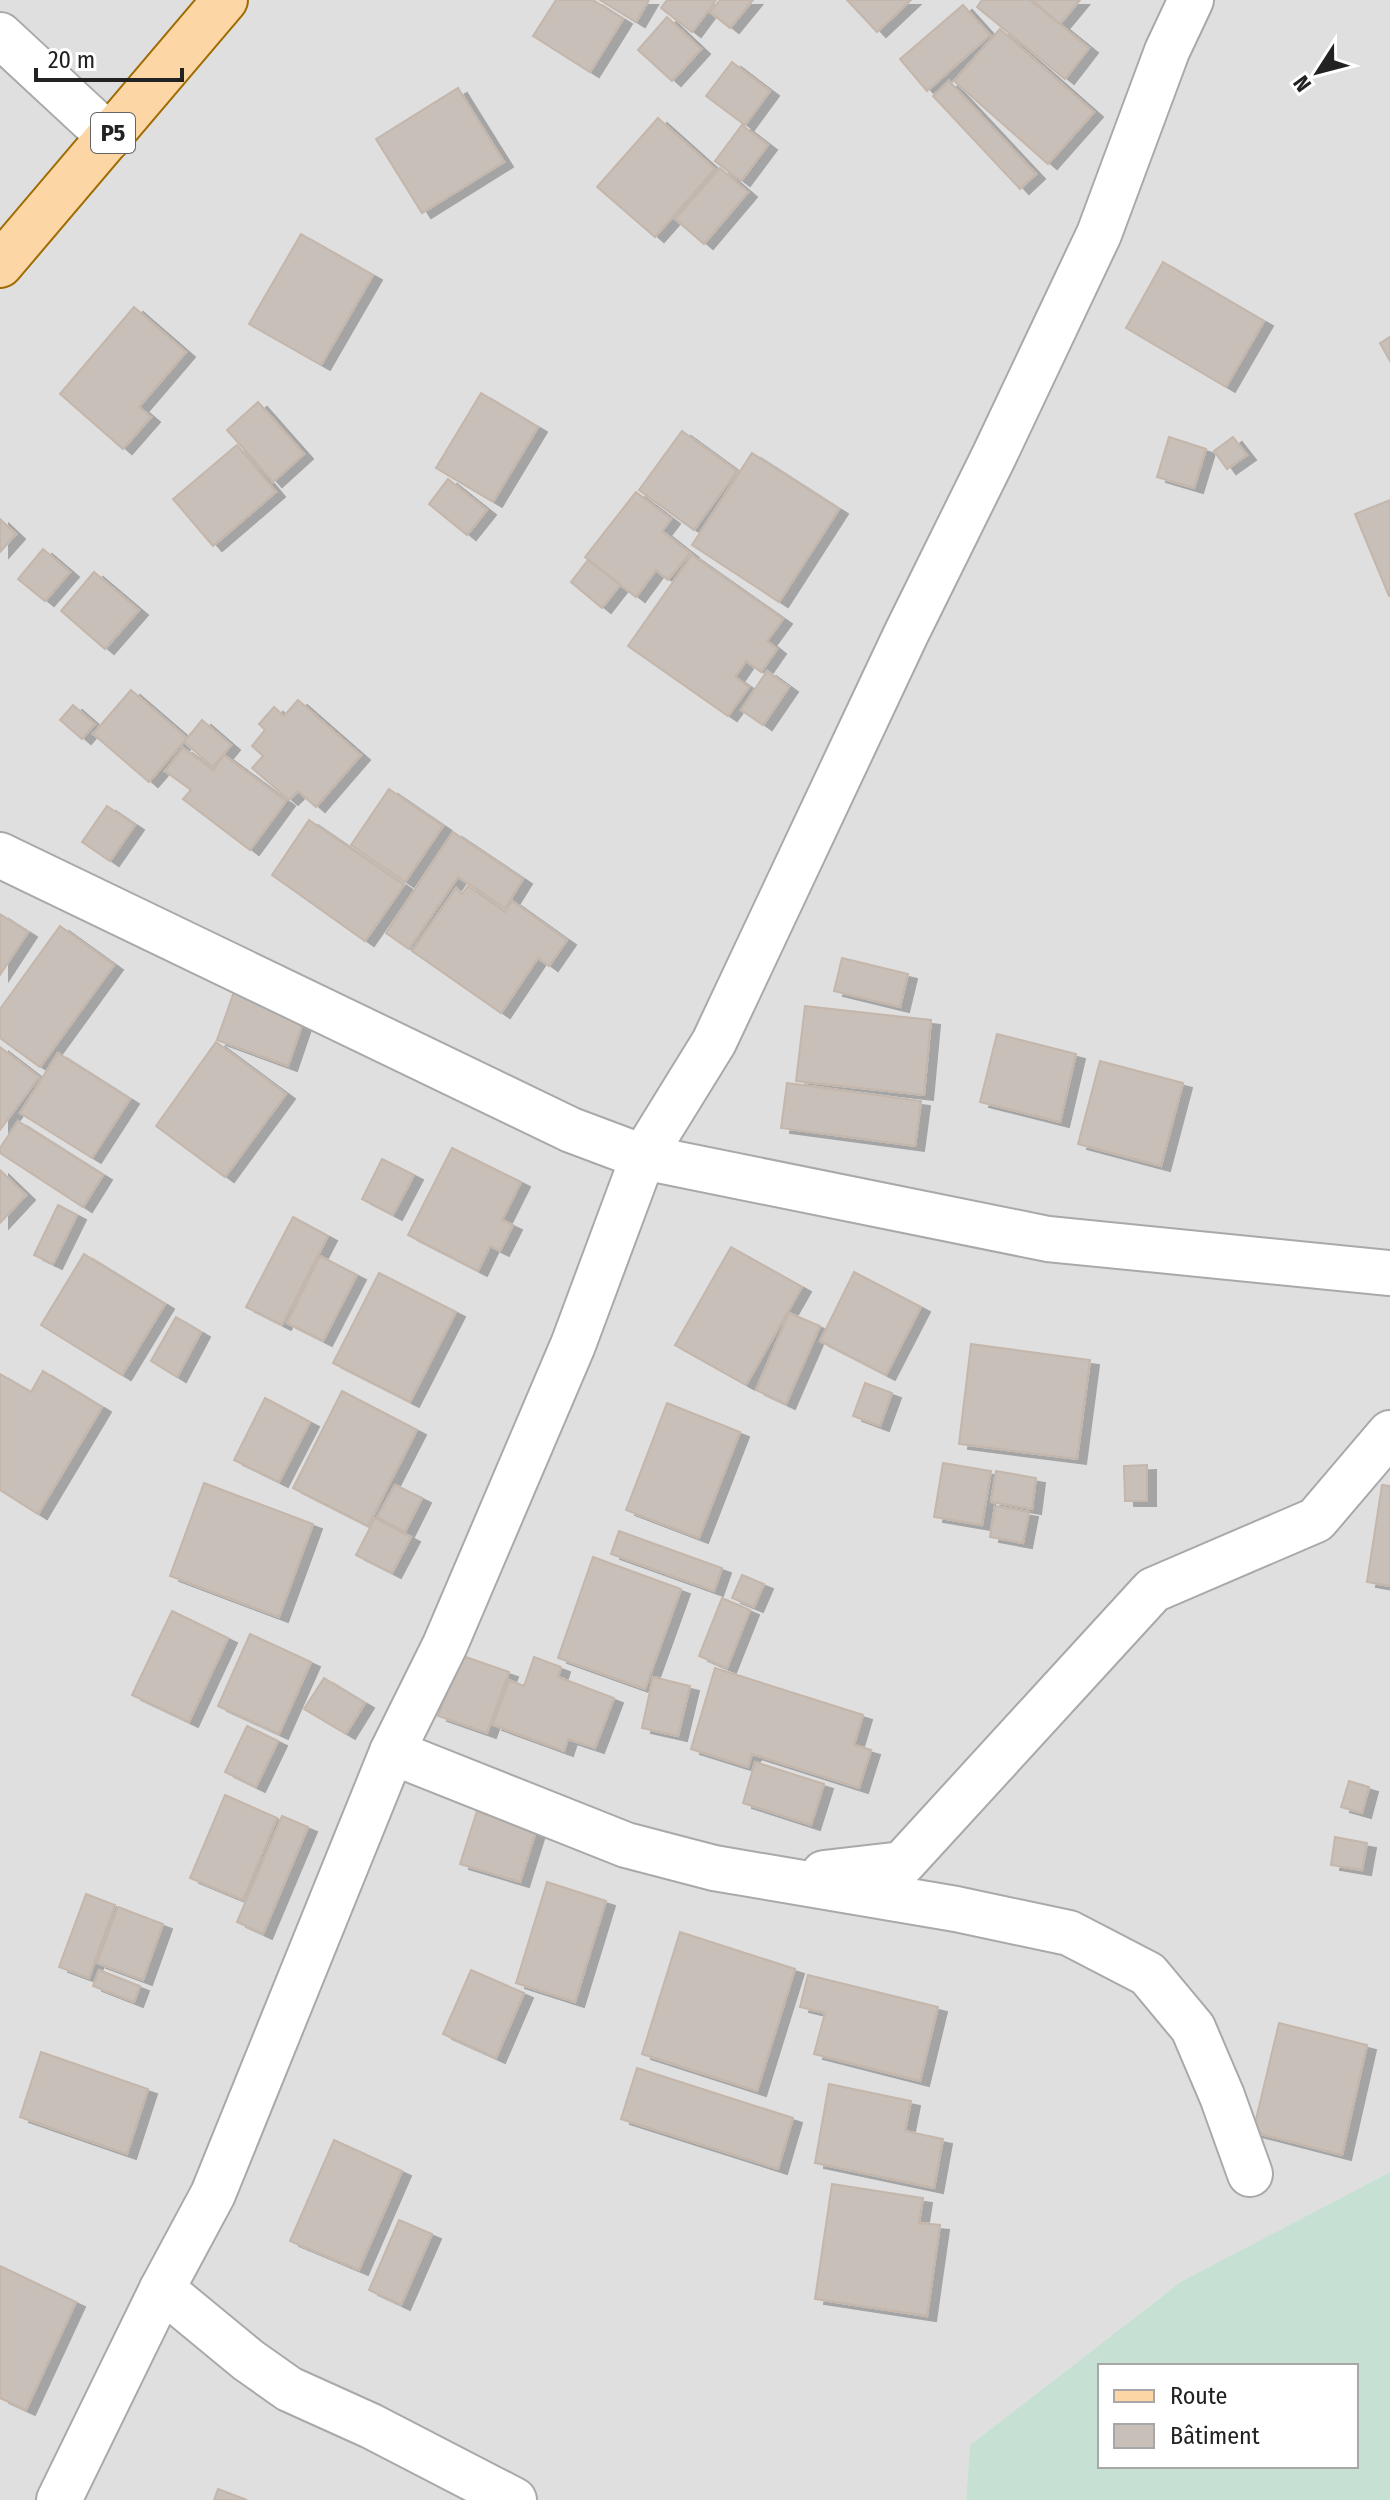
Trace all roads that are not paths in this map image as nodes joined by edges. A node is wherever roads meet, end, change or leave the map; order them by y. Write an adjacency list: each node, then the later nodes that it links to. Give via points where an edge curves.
1 (225, 0): 4 (main road, P5)
2 (1191, 0): 7 (street, via 1099,234 994,456 714,1042)
3 (0, 35): 4 (street)
4 (110, 137): 5 (main road, P5)
5 (0, 265)
6 (0, 855): 7 (street, via 571,1130)
7 (643, 1157): 8 (street, via 1048,1239); 10 (street, via 573,1345 445,1645)
8 (1390, 1273)
9 (1390, 1433): 11 (street, via 1316,1520 1153,1590 902,1864)
10 (392, 1752): 11 (street, via 626,1845); 13 (street, via 213,2194)
11 (774, 1879): 12 (street, via 1069,1933 1148,1974 1193,2028)
12 (1250, 2174)
13 (162, 2289): 14 (street); 15 (street, via 289,2389)
14 (59, 2500)
15 (514, 2500)

